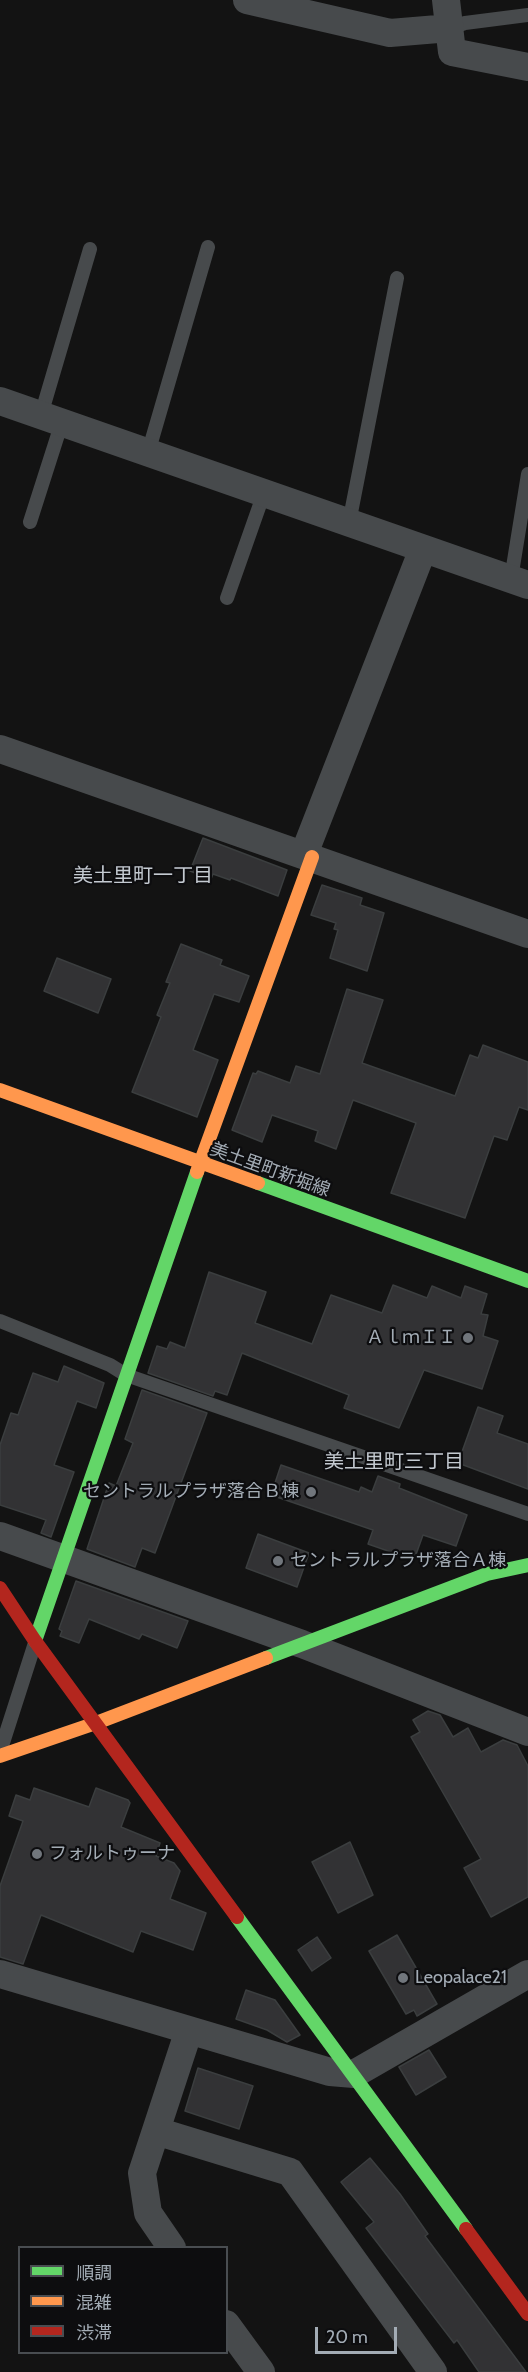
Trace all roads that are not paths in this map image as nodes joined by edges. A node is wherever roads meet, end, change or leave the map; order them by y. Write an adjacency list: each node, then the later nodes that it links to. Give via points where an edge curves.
1 (246, 0): 4 (street, via 390,33)
2 (446, 0): 4 (street)
3 (528, 15): 4 (lane)
4 (450, 28): 5 (street, via 452,52)
5 (528, 67)
6 (208, 247): 11 (lane)
7 (90, 249): 10 (lane)
8 (397, 278): 15 (lane)
9 (0, 401): 10 (street)
10 (51, 419): 11 (street); 14 (lane)
11 (148, 453): 13 (street)
12 (528, 474): 17 (lane)
13 (264, 493): 15 (street); 18 (lane)
14 (30, 522)
15 (349, 523): 16 (street)
16 (423, 549): 17 (street); 20 (street)
17 (519, 582)
18 (227, 598)
19 (0, 749): 20 (street)
20 (308, 855): 21 (street); 23 (street)
21 (528, 933)
22 (0, 1090): 23 (street, 美土里町新堀線)
23 (200, 1164): 24 (street, 美土里町新堀線); 26 (street)
24 (528, 1281)
25 (0, 1321): 26 (lane)
26 (126, 1375): 27 (lane); 29 (street)
27 (528, 1514)
28 (0, 1536): 29 (street)
29 (63, 1559): 32 (street); 33 (street)
30 (528, 1564): 33 (street, via 487,1574)
31 (0, 1588): 32 (street)
32 (35, 1641): 34 (street); 36 (lane)
33 (302, 1644): 34 (street); 35 (street)
34 (96, 1723): 36 (street); 40 (street)
35 (528, 1731)
36 (0, 1754)
37 (0, 1974): 39 (street)
38 (528, 1974): 40 (street)
39 (189, 2030): 40 (street, via 330,2072); 41 (street)
40 (354, 2074): 43 (street)
41 (156, 2131): 42 (street, via 142,2174 148,2213); 46 (street, via 290,2172)
42 (171, 2246)
43 (528, 2314)
44 (228, 2327): 45 (street)
45 (261, 2372)
46 (433, 2372)

